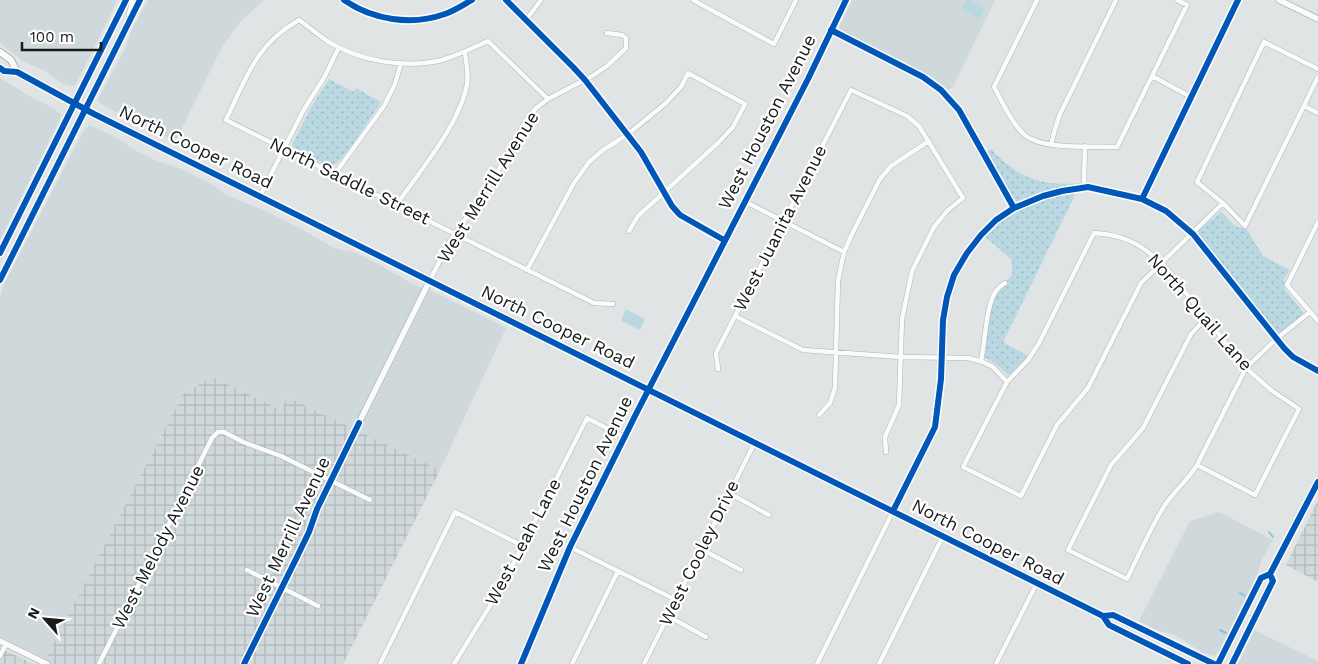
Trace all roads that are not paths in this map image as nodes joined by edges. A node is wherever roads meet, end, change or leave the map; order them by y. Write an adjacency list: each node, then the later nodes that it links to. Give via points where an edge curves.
1 (126, 0): 33 (main road)
2 (134, 0): 18 (main road)
3 (140, 0): 18 (main road)
4 (344, 0): 5 (street, via 376,16 411,21 444,15)
5 (472, 0)
6 (506, 0): 17 (street)
7 (541, 0): 17 (street)
8 (693, 0): 9 (street, via 774,44)
9 (796, 0)
10 (1037, 0): 38 (street, via 994,87 1025,135 1042,144)
11 (1116, 0): 38 (street, via 1060,114)
12 (1177, 0): 28 (street, via 1186,5)
13 (1238, 0): 31 (street)
14 (1279, 0): 16 (street)
15 (843, 1): 19 (street, West Houston Avenue)
16 (1318, 19)
17 (526, 20): 30 (street)
18 (128, 26): 33 (main road)
19 (831, 30): 46 (street, West Houston Avenue); 49 (street, via 923,77 941,90 959,110)
20 (607, 33): 30 (street, West Merrill Avenue, via 626,38 626,48)
21 (339, 47): 24 (street, via 368,58); 40 (street); 40 (street, North Saddle Street, via 299,20 276,34 257,57 226,120)
22 (0, 52): 27 (main road, via 11,60)
23 (465, 52): 24 (street, via 440,60); 32 (street, via 488,41); 48 (street, via 467,83 462,103 442,142)
24 (401, 63): 41 (street, via 384,106)
25 (0, 68): 27 (main road)
26 (1318, 69): 47 (street, via 1264,42 1197,182)
27 (17, 72): 33 (main road, North Cooper Road)
28 (1152, 76): 31 (street); 39 (street, via 1117,148)
29 (1318, 77): 34 (street)
30 (585, 80): 32 (street, West Merrill Avenue); 36 (street)
31 (1191, 97): 45 (street)
32 (548, 99): 53 (street, West Merrill Avenue, via 525,122 492,181)
33 (80, 106): 44 (main road, North Cooper Road); 57 (main road); 60 (main road)
34 (1304, 106): 35 (street); 47 (street, via 1245,226)
35 (1318, 114)
36 (628, 134): 43 (street); 43 (street, via 666,103 681,87 688,73 745,104 733,127); 59 (street, via 603,150 579,176)
37 (929, 141): 50 (street, West Juanita Avenue, via 907,116 851,90); 56 (street, via 891,166 880,179); 70 (street, via 963,198 934,227 912,271 902,320)
38 (1052, 145): 39 (street)
39 (1085, 146): 42 (street)
40 (284, 149): 41 (street, North Saddle Street); 44 (street)
41 (334, 175): 48 (street, North Saddle Street)
42 (1085, 187): 45 (street); 49 (street, via 1044,196)
43 (663, 193): 52 (street, via 638,216); 55 (street, via 680,215)
44 (260, 196): 61 (main road, North Cooper Road)
45 (1142, 199): 54 (street, via 1166,211)
46 (744, 201): 50 (street); 55 (street, West Houston Avenue)
47 (1223, 203): 54 (street)
48 (397, 204): 53 (street, North Saddle Street)
49 (1014, 208): 71 (street, via 981,235 954,275 943,320)
50 (784, 222): 56 (street); 65 (street, West Juanita Avenue)
51 (1318, 222): 64 (street, via 1287,285)
52 (629, 231)
53 (455, 233): 59 (street, North Saddle Street); 61 (street, West Merrill Avenue)
54 (1192, 233): 58 (street); 68 (street)
55 (724, 240): 77 (street, West Houston Avenue)
56 (844, 252): 69 (street, via 838,281)
57 (0, 253)
58 (1161, 263): 66 (street, North Quail Lane); 76 (street, North Quail Lane, via 1133,242 1114,234 1094,232 1039,343); 76 (street, via 1141,283 1088,388 1057,425 1021,496 963,467)
59 (527, 270): 63 (street, North Saddle Street, via 594,303)
60 (0, 280)
61 (430, 280): 77 (main road, North Cooper Road); 83 (street, West Merrill Avenue)
62 (1005, 283): 72 (street, via 996,291 988,310)
63 (613, 304)
64 (1310, 312): 67 (street); 68 (street)
65 (735, 316): 69 (street, via 803,350); 73 (street, West Juanita Avenue, via 716,353)
66 (1206, 318): 74 (street, North Quail Lane); 82 (street, via 1191,334 1143,428 1111,465 1068,550 1127,579 1163,507)
67 (1318, 321)
68 (1276, 340): 74 (street); 75 (street, via 1294,357)
69 (836, 353): 70 (street); 78 (street, via 835,388 830,403)
70 (901, 357): 71 (street); 81 (street, via 899,405 885,437)
71 (942, 358): 72 (street); 87 (street, via 934,427)
72 (981, 361): 76 (street, via 993,367)
73 (718, 368)
74 (1246, 368): 82 (street); 82 (street, North Quail Lane, via 1299,409 1255,495)
75 (1318, 371)
76 (1007, 382)
77 (648, 389): 79 (street, West Houston Avenue); 80 (main road, North Cooper Road)
78 (819, 414)
79 (624, 437): 90 (street, West Leah Lane, via 587,418); 91 (street, West Houston Avenue)
80 (754, 442): 85 (street, West Cooley Drive); 87 (main road, North Cooper Road)
81 (886, 452)
82 (1197, 465)
83 (330, 481): 86 (street); 98 (street, West Merrill Avenue); 107 (street, West Melody Avenue, via 281,456 218,432 212,438)
84 (1318, 482): 96 (main road)
85 (729, 494): 88 (street); 92 (street, West Cooley Drive)
86 (370, 500)
87 (894, 511): 89 (main road, North Cooper Road); 114 (street)
88 (769, 514)
89 (943, 536): 97 (main road, North Cooper Road); 115 (street)
90 (523, 546): 109 (street, via 455,512); 110 (street, West Leah Lane)
91 (570, 547): 95 (street); 111 (street, West Houston Avenue)
92 (701, 549): 94 (street); 99 (street, West Cooley Drive)
93 (247, 570): 98 (street)
94 (741, 570)
95 (618, 571): 99 (street); 112 (street)
96 (1270, 574): 119 (main road, via 1261,578); 120 (main road, via 1273,581)
97 (1037, 583): 102 (main road, North Cooper Road); 116 (street)
98 (282, 588): 100 (street); 108 (street, West Merrill Avenue)
99 (676, 600): 101 (street, West Cooley Drive)
100 (318, 606)
101 (668, 616): 103 (street); 113 (street, West Cooley Drive)
102 (1103, 616): 117 (main road, North Cooper Road, via 1109,625); 118 (main road, North Cooper Road, via 1113,615)
103 (706, 637)
104 (3, 642): 105 (street); 106 (street)
105 (0, 656)
106 (47, 664)
107 (99, 664)
108 (244, 664)
109 (380, 664)
110 (454, 664)
111 (521, 664)
112 (572, 664)
113 (644, 664)
114 (817, 664)
115 (878, 664)
116 (996, 664)
117 (1188, 664)
118 (1214, 664)
119 (1218, 664)
120 (1232, 664)

